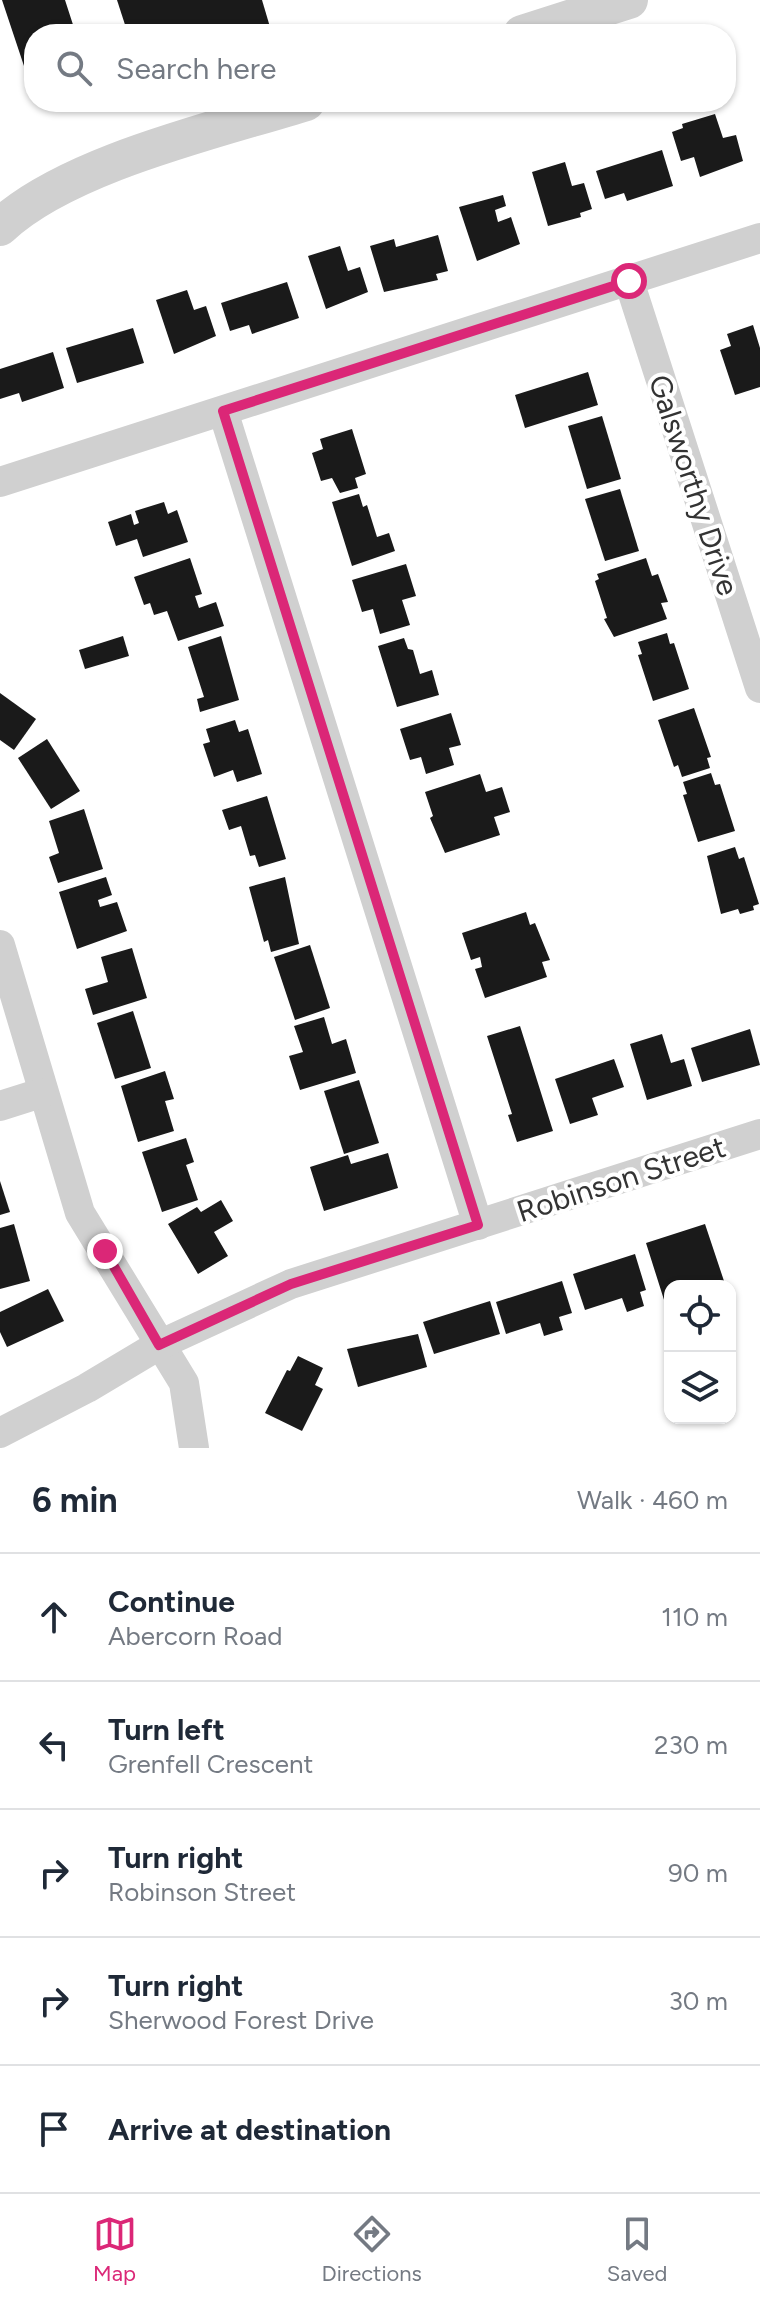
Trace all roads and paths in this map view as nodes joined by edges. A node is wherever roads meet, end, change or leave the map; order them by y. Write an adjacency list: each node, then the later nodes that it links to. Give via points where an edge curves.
1 (629, 0): 2 (street)
2 (553, 24)
3 (274, 112): 4 (street, via 64,184 30,202)
4 (0, 227)
5 (760, 238): 6 (street)
6 (629, 281): 7 (street); 9 (street, Galsworthy Drive)
7 (223, 411): 8 (street); 14 (street)
8 (0, 482)
9 (760, 688)
10 (0, 945): 11 (street)
11 (41, 1093): 12 (street); 15 (street, via 80,1213)
12 (0, 1106)
13 (760, 1134): 14 (street, Robinson Street)
14 (478, 1225): 15 (street, Robinson Street, via 291,1284)
15 (159, 1345): 16 (street, Robinson Street); 17 (street, via 184,1383)
16 (0, 1433)
17 (194, 1448)

